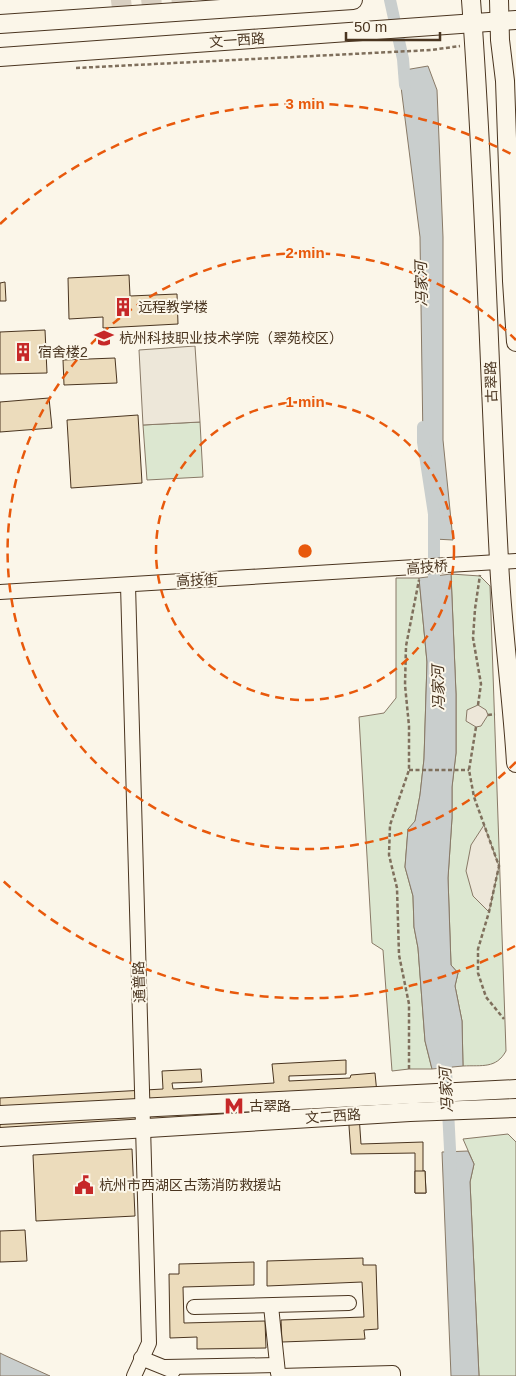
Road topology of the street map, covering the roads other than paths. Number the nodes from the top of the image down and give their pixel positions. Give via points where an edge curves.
1 (352, 0) edge
2 (471, 0) edge
3 (499, 0) edge
4 (508, 20) edge
5 (0, 24) edge
6 (473, 24) junction
7 (0, 57) edge
8 (510, 80) edge
9 (516, 342) edge
10 (507, 561) edge
11 (395, 568) joint
12 (128, 585) junction
13 (0, 592) edge
14 (516, 763) edge
15 (516, 1089) edge
16 (411, 1103) junction
17 (516, 1108) edge
18 (142, 1109) junction
19 (0, 1115) edge
20 (144, 1128) junction
21 (0, 1137) edge
22 (349, 1303) dead end
23 (271, 1306) junction
24 (194, 1307) dead end
25 (141, 1358) junction
26 (165, 1367) junction
27 (278, 1372) edge
28 (134, 1376) edge
29 (184, 1376) edge
30 (393, 1376) edge

1 - 5 main road
2 - 6 main road, 古翠路
3 - 4 main road
4 - 6 main road, 文一西路
4 - 8 main road via 500,40
6 - 7 main road, 文一西路
6 - 10 main road, 古翠路
8 - 9 main road via 512,281
10 - 11 street, 高技桥
10 - 14 main road, 古翠路
11 - 12 street, 高技街
12 - 13 street, 高技街
12 - 18 street, 通普路
15 - 16 main road, 文二西路 via 478,1091
16 - 17 main road, 文二西路 via 478,1110
16 - 18 main road, 文二西路
16 - 20 main road, 文二西路
18 - 19 main road, 文二西路
18 - 20 street, 通普路
20 - 21 main road, 文二西路
20 - 25 street, 通普路 via 149,1343
22 - 23 street
23 - 24 street
23 - 27 street
25 - 26 street
25 - 28 street, 通普路
26 - 27 street
26 - 29 street
27 - 30 street via 393,1373

